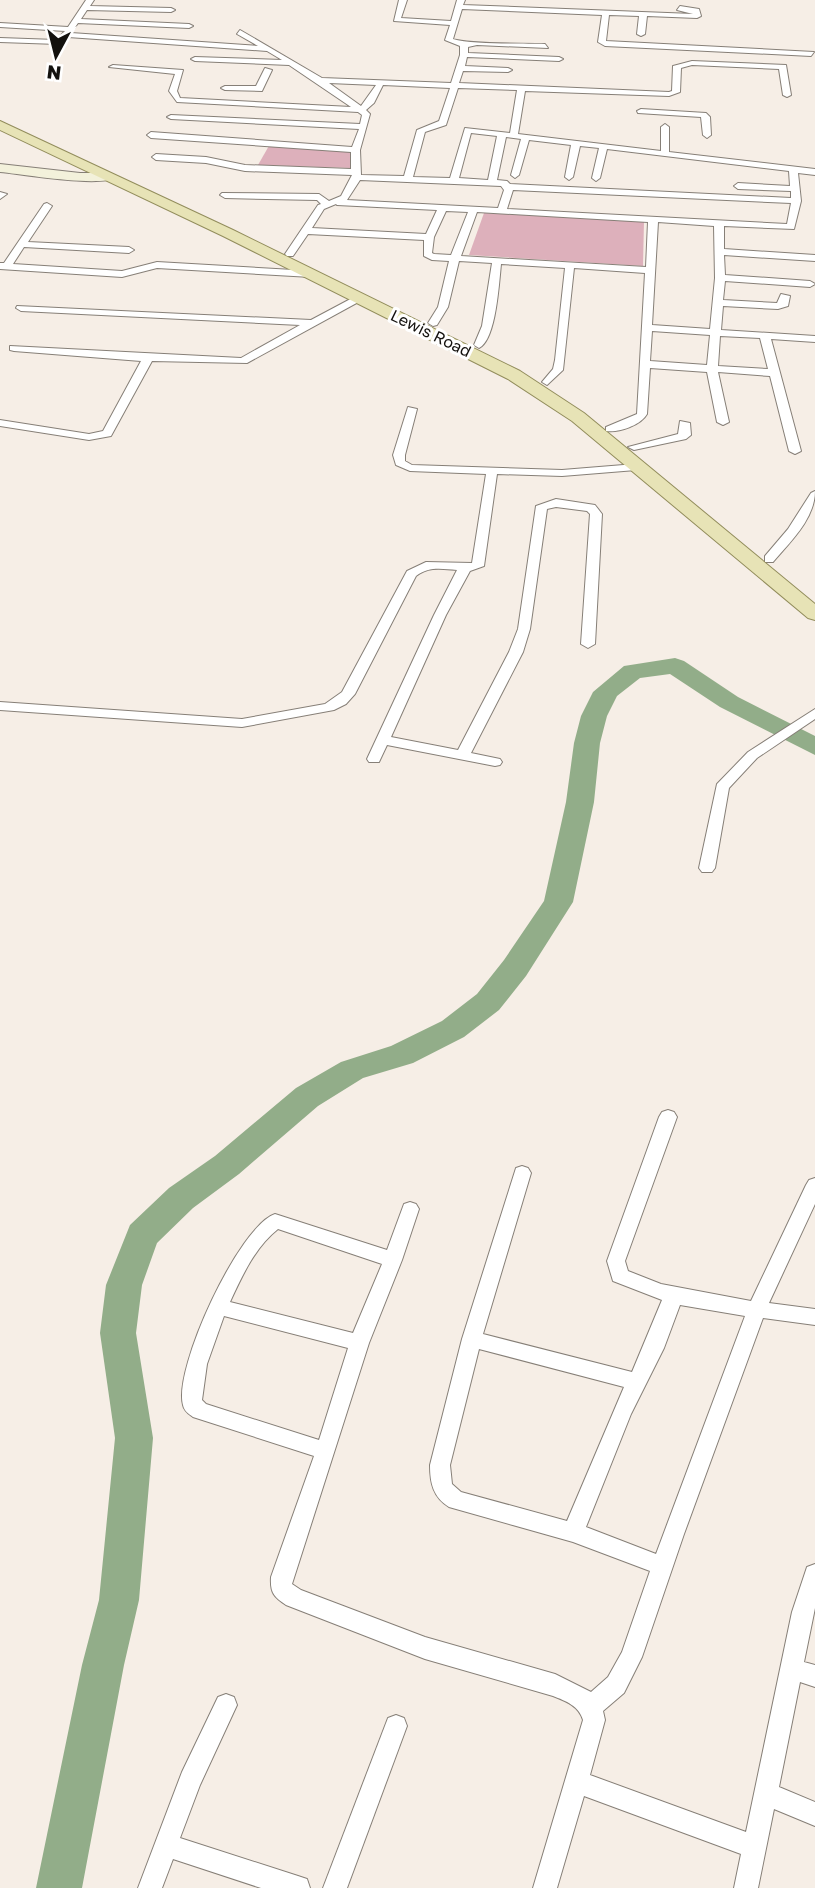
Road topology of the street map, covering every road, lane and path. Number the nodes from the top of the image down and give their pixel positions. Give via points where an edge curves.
1 (90, 0) edge
2 (403, 0) edge
3 (578, 0) edge
4 (460, 4) edge
5 (84, 8) junction
6 (680, 8) dead end
7 (171, 10) dead end
8 (577, 12) junction
9 (606, 13) junction
10 (643, 15) junction
11 (454, 23) junction
12 (0, 25) edge
13 (189, 26) dead end
14 (70, 28) junction
15 (240, 32) dead end
16 (641, 34) dead end
17 (0, 40) edge
18 (545, 46) dead end
19 (268, 50) junction
20 (464, 50) junction
21 (811, 54) dead end
22 (195, 59) dead end
23 (559, 59) dead end
24 (290, 63) junction
25 (113, 67) dead end
26 (460, 68) junction
27 (268, 70) dead end
28 (508, 70) dead end
29 (320, 80) junction
30 (382, 82) junction
31 (455, 85) junction
32 (521, 88) junction
33 (640, 93) junction
34 (787, 95) dead end
35 (220, 102) junction
36 (362, 110) junction
37 (0, 115) edge
38 (171, 117) dead end
39 (0, 125) edge
40 (362, 127) junction
41 (665, 127) dead end
42 (502, 134) junction
43 (151, 135) dead end
44 (514, 135) junction
45 (707, 135) dead end
46 (526, 137) junction
47 (576, 143) junction
48 (604, 146) junction
49 (354, 150) junction
50 (665, 153) junction
51 (79, 157) junction
52 (156, 157) dead end
53 (0, 168) edge
54 (793, 170) junction
55 (815, 172) edge
56 (357, 174) junction
57 (515, 175) dead end
58 (110, 177) junction
59 (569, 177) dead end
60 (408, 178) junction
61 (596, 178) dead end
62 (454, 180) junction
63 (492, 181) junction
64 (725, 186) dead end
65 (508, 187) junction
66 (795, 189) junction
67 (225, 195) dead end
68 (796, 201) junction
69 (332, 203) junction
70 (47, 206) dead end
71 (442, 209) junction
72 (473, 210) junction
73 (502, 211) junction
74 (653, 220) junction
75 (719, 223) junction
76 (234, 230) junction
77 (306, 231) junction
78 (429, 237) junction
79 (21, 244) junction
80 (129, 250) dead end
81 (719, 252) junction
82 (290, 254) junction
83 (455, 258) junction
84 (815, 258) edge
85 (497, 261) junction
86 (569, 265) junction
87 (3, 266) edge
88 (651, 270) junction
89 (311, 274) junction
90 (720, 278) junction
91 (810, 284) dead end
92 (785, 296) dead end
93 (358, 298) junction
94 (718, 303) junction
95 (21, 307) dead end
96 (313, 323) junction
97 (433, 323) junction
98 (649, 328) junction
99 (717, 333) junction
100 (765, 336) junction
101 (815, 339) edge
102 (479, 345) junction
103 (13, 348) dead end
104 (148, 358) junction
105 (644, 365) junction
106 (712, 369) junction
107 (775, 373) junction
108 (547, 382) junction
109 (412, 409) dead end
110 (723, 422) dead end
111 (0, 423) edge
112 (684, 423) dead end
113 (610, 429) junction
114 (634, 447) junction
115 (795, 451) dead end
116 (636, 467) junction
117 (492, 472) junction
118 (559, 488) junction
119 (813, 503) edge
120 (769, 559) junction
121 (465, 568) junction
122 (813, 606) edge
123 (588, 644) dead end
124 (0, 706) edge
125 (811, 716) edge
126 (383, 740) junction
127 (463, 755) junction
128 (374, 759) dead end
129 (495, 762) dead end
130 (707, 869) dead end
131 (668, 1117) dead end
132 (522, 1173) dead end
133 (815, 1185) edge
134 (410, 1209) dead end
135 (393, 1260) junction
136 (674, 1295) junction
137 (217, 1306) junction
138 (757, 1308) junction
139 (815, 1317) edge
140 (472, 1339) junction
141 (359, 1343) junction
142 (637, 1382) junction
143 (326, 1451) junction
144 (573, 1532) junction
145 (662, 1566) junction
146 (815, 1574) edge
147 (791, 1670) junction
148 (815, 1676) edge
149 (226, 1705) dead end
150 (591, 1707) junction
151 (396, 1726) dead end
152 (578, 1782) junction
153 (765, 1793) junction
154 (815, 1814) edge
155 (165, 1844) junction
156 (754, 1847) junction
157 (150, 1888) edge
158 (298, 1888) edge
159 (335, 1888) edge
160 (545, 1888) edge
161 (746, 1888) edge

1 - 5 street
2 - 11 street via 397,19
3 - 8 street
4 - 8 street
4 - 11 street
5 - 7 street
5 - 14 street
6 - 10 street via 696,11 697,16
8 - 9 street
9 - 10 street
9 - 21 street via 605,44
10 - 16 street
11 - 20 street via 449,42
12 - 14 street
13 - 14 street
14 - 17 street via 58,42
14 - 19 street via 170,45
15 - 19 street
18 - 20 street via 477,43
19 - 24 street
20 - 23 street
20 - 26 street
22 - 24 street
24 - 29 street
25 - 35 street via 177,71 181,73 173,89 177,100
26 - 28 street
26 - 31 street
27 - 35 street via 259,89 227,83
29 - 30 street
29 - 36 street
30 - 31 street
30 - 36 street
31 - 32 street
31 - 60 street via 443,123 421,131
32 - 33 street
32 - 44 street
33 - 34 street via 675,93 677,66 692,63 783,67
33 - 45 street via 641,113 703,115
35 - 36 street
36 - 40 street via 366,118
37 - 51 main road, Lewis Road
38 - 40 street
39 - 51 main road, Lewis Road
40 - 49 street
41 - 50 street
42 - 44 street
42 - 62 street via 468,130
42 - 63 street
43 - 49 street
44 - 46 street
46 - 47 street
46 - 57 street
47 - 48 street
47 - 59 street
48 - 50 street
48 - 61 street
49 - 56 street
50 - 54 street
51 - 58 main road, Lewis Road
51 - 76 main road, Lewis Road
52 - 56 street
53 - 58 street
54 - 55 street
54 - 66 street
56 - 60 street
56 - 69 street via 349,193
58 - 76 main road, Lewis Road
60 - 62 street
62 - 63 street
63 - 65 street
64 - 66 street
65 - 68 street
65 - 73 street
66 - 68 street
67 - 69 street via 319,197
68 - 75 street via 791,227
69 - 71 street
69 - 77 street via 316,213
70 - 79 street
71 - 72 street
71 - 78 street
72 - 73 street
72 - 83 street
73 - 74 street
74 - 75 street
74 - 88 street
75 - 81 street
76 - 82 main road, Lewis Road
76 - 89 main road, Lewis Road
77 - 78 street
77 - 82 street
78 - 83 street via 427,254
79 - 80 street
79 - 87 street
81 - 84 street
81 - 90 street
82 - 97 main road, Lewis Road
83 - 85 street
83 - 97 street via 443,307
85 - 86 street
85 - 102 street
86 - 88 street
86 - 108 street via 560,360
87 - 89 street via 122,274 157,265
88 - 98 street
89 - 93 main road, Lewis Road
90 - 91 street
90 - 94 street
92 - 94 street via 785,304 778,306
93 - 96 street
93 - 116 main road, Lewis Road via 514,374 578,417
94 - 99 street
95 - 96 street
96 - 104 street via 243,361
97 - 102 main road, Lewis Road
98 - 99 street
98 - 105 street
99 - 100 street
99 - 106 street
100 - 101 street
100 - 107 street
102 - 108 main road, Lewis Road
103 - 104 street
104 - 111 street via 107,434 89,437
105 - 106 street
105 - 113 street via 642,414
106 - 107 street
106 - 110 street
107 - 115 street
108 - 113 main road, Lewis Road
109 - 117 street via 400,455 404,467
112 - 114 street via 682,437
113 - 114 main road, Lewis Road
114 - 120 main road, Lewis Road
116 - 118 street
116 - 122 main road, Lewis Road
117 - 118 street
117 - 121 street via 479,563
118 - 123 street via 596,514
118 - 127 street via 540,510 524,629 516,652
119 - 120 street
120 - 122 main road, Lewis Road
121 - 124 street via 431,564 411,574 348,694 329,707 242,723
121 - 126 street
125 - 130 street via 728,778 722,787
126 - 127 street
126 - 128 street
127 - 129 street
131 - 136 street via 616,1269 632,1284
132 - 140 street
133 - 138 street
134 - 135 street
135 - 137 street via 275,1221 261,1230
135 - 141 street
136 - 138 street
136 - 142 street
137 - 141 street
137 - 143 street via 191,1387 192,1404 200,1411
138 - 139 street
138 - 145 street
140 - 142 street
140 - 144 street via 440,1465 445,1494
141 - 143 street
142 - 144 street
143 - 150 street via 281,1589 425,1648 555,1685
144 - 145 street
145 - 150 street via 626,1666 616,1685
146 - 147 street
147 - 148 street
147 - 153 street
149 - 155 street
150 - 152 street via 594,1720
151 - 159 street
152 - 156 street
152 - 160 street
153 - 154 street
153 - 156 street
155 - 157 street
155 - 158 street
156 - 161 street

